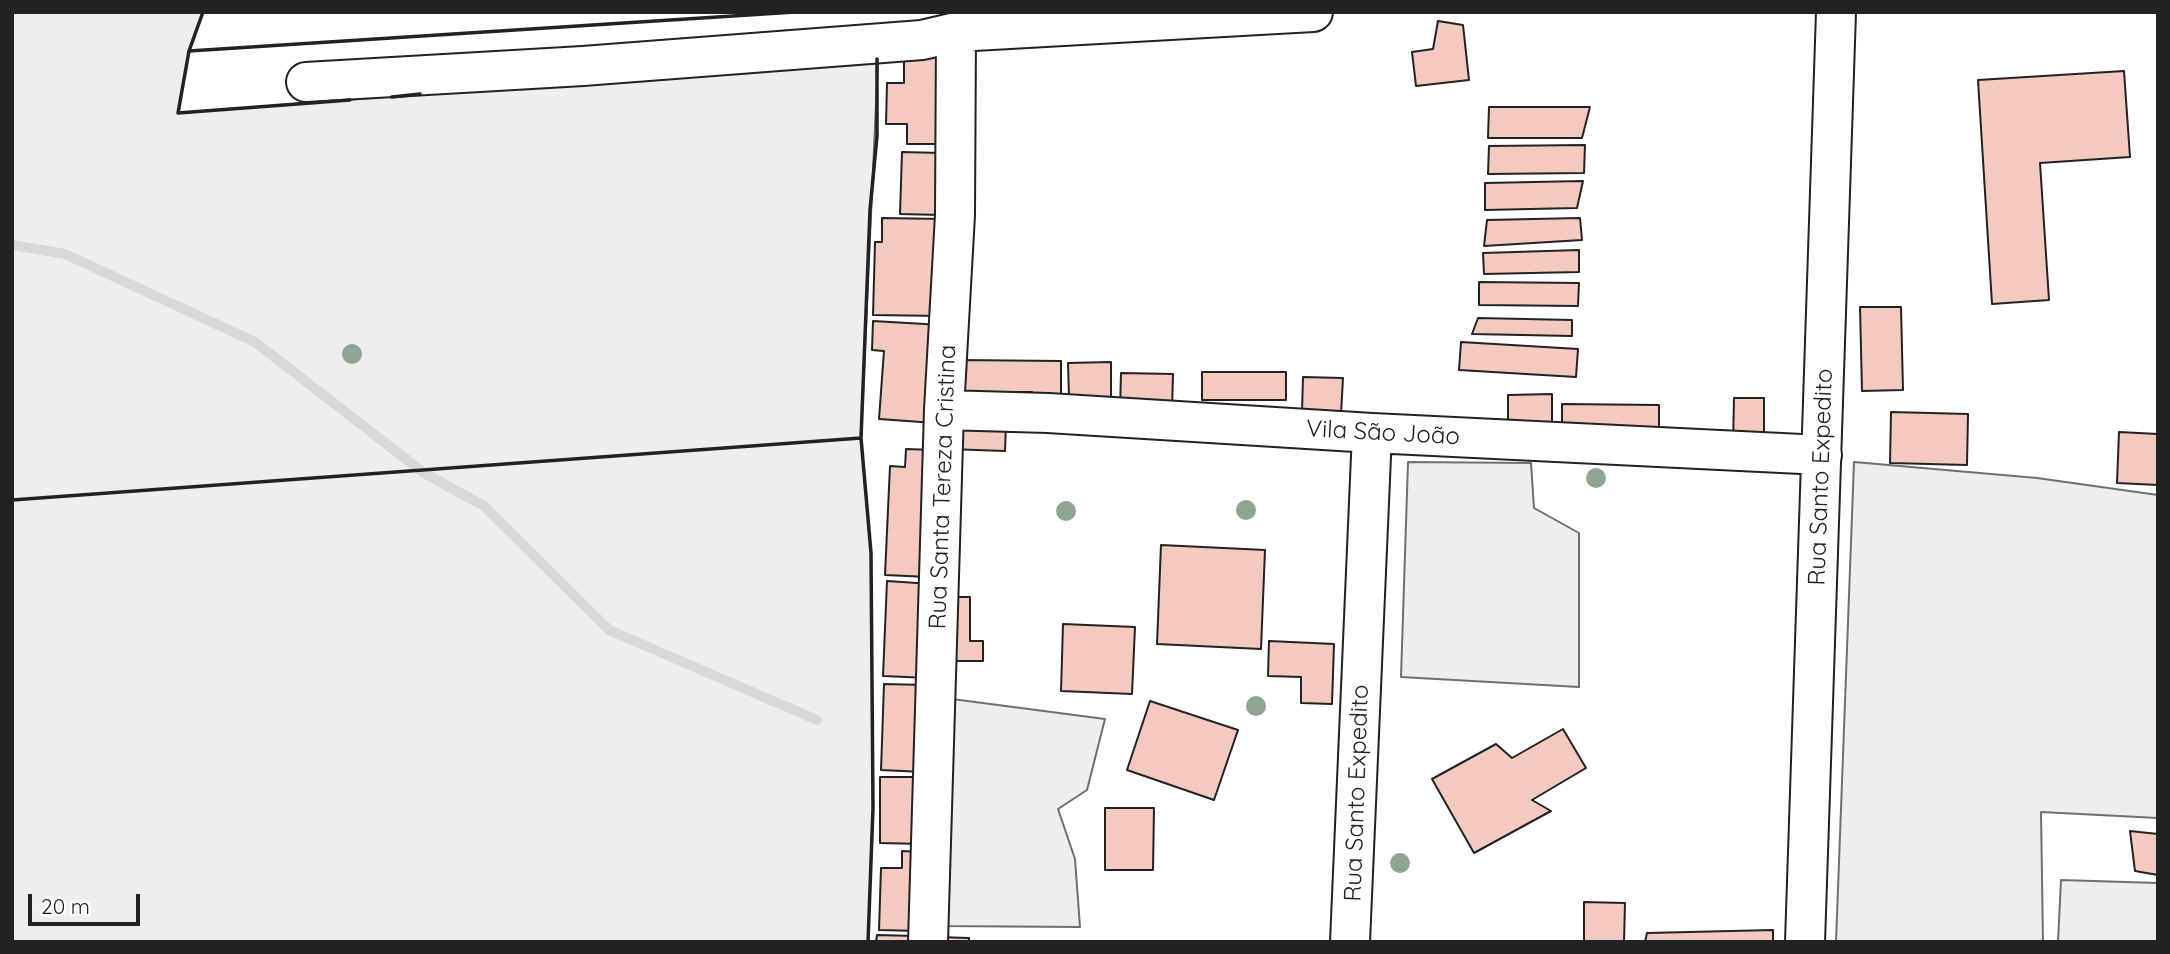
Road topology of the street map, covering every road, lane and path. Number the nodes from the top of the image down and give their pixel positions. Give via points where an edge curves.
1 (1312, 12) edge
2 (1836, 12) edge
3 (956, 32) junction
4 (306, 82) dead end
5 (944, 410) junction
6 (1372, 433) junction
7 (1822, 455) junction
8 (928, 942) edge
9 (1350, 942) edge
10 (1805, 942) edge

1 - 3 street
2 - 7 street, Rua Santo Expedito
3 - 4 street via 922,40
3 - 5 street, Rua Santa Tereza Cristina via 955,215
5 - 6 street, Vila São João
5 - 8 street, Rua Santa Tereza Cristina
6 - 7 street, Vila São João
6 - 9 street, Rua Santo Expedito
7 - 10 street, Rua Santo Expedito

